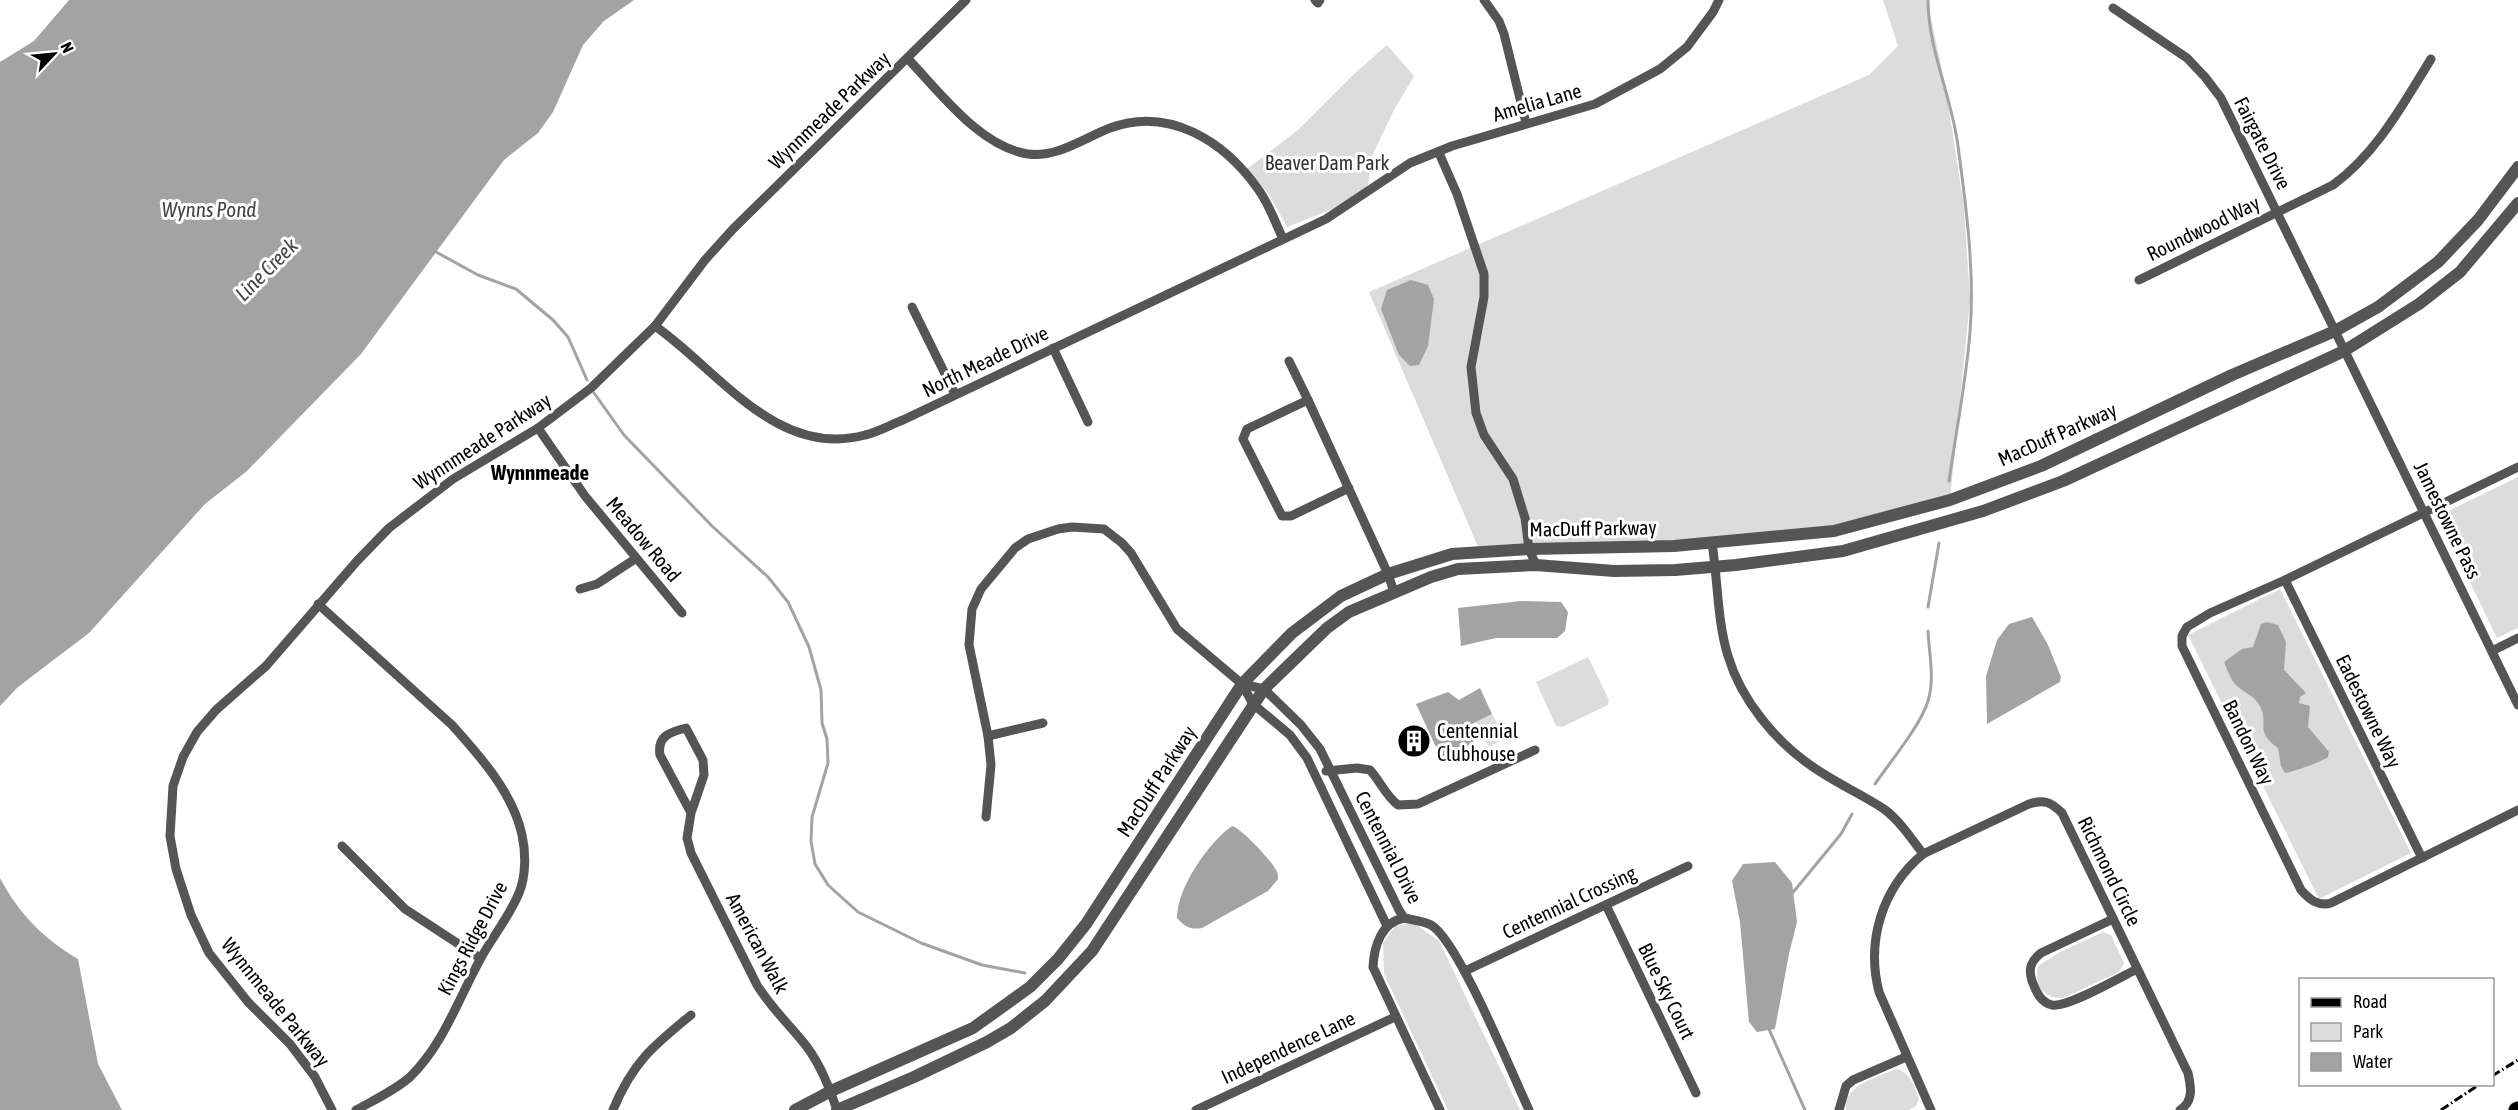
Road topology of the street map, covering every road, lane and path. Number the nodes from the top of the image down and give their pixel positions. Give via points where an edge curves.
1 (966, 0) edge
2 (1484, 0) edge
3 (1719, 0) edge
4 (2113, 8) dead end
5 (908, 59) junction
6 (2431, 59) dead end
7 (1526, 123) junction
8 (1439, 153) junction
9 (2518, 167) edge
10 (2518, 203) edge
11 (1342, 209) joint
12 (2277, 212) junction
13 (1283, 239) junction
14 (2139, 280) dead end
15 (912, 307) dead end
16 (655, 326) junction
17 (2335, 331) junction
18 (1053, 348) junction
19 (2344, 351) junction
20 (1289, 361) dead end
21 (955, 394) junction
22 (1308, 400) junction
23 (1088, 422) dead end
24 (538, 428) junction
25 (2518, 467) edge
26 (1349, 488) junction
27 (2423, 511) junction
28 (1712, 543) junction
29 (1530, 549) junction
30 (635, 559) junction
31 (1536, 565) junction
32 (1716, 566) junction
33 (1388, 574) junction
34 (2285, 580) junction
35 (580, 588) dead end
36 (1394, 592) junction
37 (318, 604) junction
38 (682, 613) dead end
39 (2518, 638) edge
40 (2492, 651) junction
41 (1242, 684) junction
42 (1264, 689) junction
43 (1253, 704) junction
44 (2518, 705) edge
45 (1043, 723) dead end
46 (988, 736) junction
47 (1535, 750) dead end
48 (1329, 770) junction
49 (1316, 775) junction
50 (2518, 810) edge
51 (691, 813) junction
52 (986, 817) dead end
53 (342, 846) dead end
54 (1923, 854) junction
55 (2422, 858) junction
56 (1688, 866) dead end
57 (1606, 905) junction
58 (1404, 918) junction
59 (2113, 919) junction
60 (1387, 926) junction
61 (480, 958) junction
62 (2137, 969) junction
63 (1465, 971) junction
64 (691, 1015) dead end
65 (1395, 1017) junction
66 (1906, 1057) junction
67 (831, 1091) junction
68 (1696, 1093) dead end
69 (1929, 1109) edge
70 (332, 1110) edge
71 (356, 1110) edge
72 (613, 1110) edge
73 (795, 1110) edge
74 (837, 1110) edge
75 (1196, 1110) edge
76 (1440, 1110) edge
77 (1529, 1110) edge
78 (1839, 1110) edge
79 (2180, 1110) edge

1 - 5 street, Wynnmeade Parkway
2 - 7 street via 1504,34
3 - 7 street, Amelia Lane via 1687,47 1660,69 1595,104
4 - 12 street, Fairgate Drive via 2187,58 2205,77 2221,98
5 - 13 street via 970,124 1009,149 1030,154 1064,149 1112,128 1146,121 1177,125 1203,136 1259,190
5 - 16 street, Wynnmeade Parkway via 733,229
6 - 12 street, Roundwood Way via 2391,123 2352,171 2333,185
7 - 8 street, Amelia Lane
8 - 11 street, Amelia Lane via 1389,175
8 - 29 street via 1484,274 1484,297 1470,367 1476,413 1484,435 1513,479 1526,518
9 - 17 street, MacDuff Parkway via 2478,220 2438,262 2378,307
10 - 19 street, MacDuff Parkway via 2460,272 2419,304
11 - 13 street, North Meade Drive
12 - 14 street, Roundwood Way
12 - 17 street, Fairgate Drive
13 - 18 street, North Meade Drive
15 - 21 street
16 - 21 street, North Meade Drive via 778,425 801,435 820,439 865,435
16 - 24 street, Wynnmeade Parkway via 591,388
17 - 19 street, Fairgate Drive
17 - 28 street, MacDuff Parkway via 2041,466 1950,500 1834,531
18 - 21 street, North Meade Drive
18 - 23 street
19 - 27 street, Jamestowne Pass
19 - 32 street, MacDuff Parkway via 2063,481 1983,511 1843,550
20 - 22 street
22 - 26 street
22 - 26 street via 1247,429 1243,439 1248,450 1282,516 1290,516
24 - 30 street, Meadow Road
24 - 37 street, Wynnmeade Parkway via 426,497 365,552
25 - 27 street, Bandon Way
26 - 33 street
27 - 34 street, Bandon Way
27 - 40 street, Jamestowne Pass
28 - 29 street, MacDuff Parkway
28 - 32 street
29 - 31 street
29 - 33 street, MacDuff Parkway via 1452,554
30 - 35 street via 597,584
30 - 38 street, Meadow Road
31 - 32 street, MacDuff Parkway via 1614,571
31 - 36 street, MacDuff Parkway via 1458,569
32 - 54 street via 1728,658 1759,714 1779,740 1811,766 1886,811
33 - 36 street
33 - 41 street, MacDuff Parkway via 1318,612
34 - 55 street, Eadestowne Way
34 - 55 street, Bandon Way via 2187,627 2182,646 2301,890 2308,898 2325,905
36 - 42 street, MacDuff Parkway via 1349,612 1327,628
37 - 61 street, Kings Ridge Drive via 472,746 518,820 524,851 519,894
37 - 70 street, Wynnmeade Parkway via 266,666 216,711 189,745 173,786 170,836 185,900 209,953 248,1002 290,1044 315,1077
39 - 40 street
40 - 44 street, Jamestowne Pass
41 - 42 street
41 - 43 street
41 - 46 street via 1177,629 1122,543 1104,529 1058,529 1015,548 975,600 969,645
41 - 67 street, MacDuff Parkway via 1086,924 1030,987 973,1028
42 - 43 street, MacDuff Parkway
42 - 48 street, Centennial Drive via 1301,725 1320,749
43 - 49 street, Centennial Drive via 1290,735
43 - 74 street, MacDuff Parkway via 1092,951 1045,1001 987,1042
45 - 46 street
46 - 52 street via 991,765
47 - 48 street via 1418,804 1398,805 1370,770
48 - 49 street
48 - 58 street, Centennial Drive
49 - 60 street, Centennial Drive
50 - 55 street, Bandon Way
51 - 51 street, American Walk via 704,775 703,760 686,728 668,732 658,746
51 - 67 street, American Walk via 687,838 691,852 757,984 768,1004 821,1067
53 - 61 street via 405,909
54 - 59 street, Richmond Circle via 2029,804 2040,800 2052,803 2062,813
54 - 66 street, Richmond Circle via 1895,886 1875,941 1879,992
56 - 57 street, Centennial Crossing
57 - 63 street, Centennial Crossing
57 - 68 street, Blue Sky Court
58 - 60 street
58 - 63 street, Centennial Drive via 1431,925 1438,931
59 - 62 street, Richmond Circle
59 - 62 street via 2032,960 2030,972 2035,988 2042,1000 2054,1005 2067,1003
60 - 65 street, Centennial Drive via 1377,942 1373,967
61 - 71 street, Kings Ridge Drive via 434,1048 421,1064 395,1089
62 - 79 street, Richmond Circle via 2188,1073 2190,1098
63 - 77 street, Centennial Drive
64 - 72 street via 649,1049 632,1071
65 - 75 street, Independence Lane
65 - 76 street, Centennial Drive
66 - 69 street, Richmond Circle
66 - 78 street via 1853,1080 1846,1086
67 - 73 street, MacDuff Parkway
67 - 74 street, American Walk

